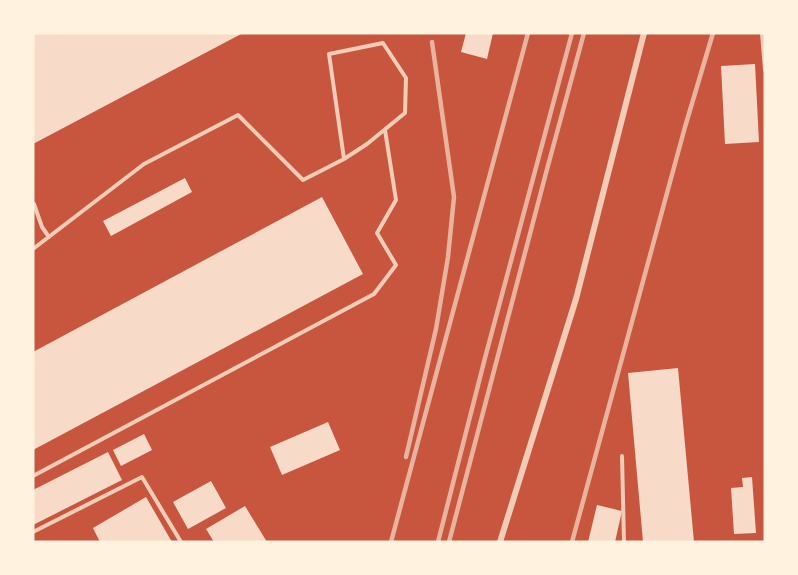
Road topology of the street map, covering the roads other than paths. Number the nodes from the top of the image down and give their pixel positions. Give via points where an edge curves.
1 (644, 33) edge
2 (762, 33) edge
3 (765, 70) edge
4 (385, 129) junction
5 (344, 159) junction
6 (34, 204) edge
7 (49, 237) junction
8 (33, 249) edge
9 (622, 456) dead end
10 (33, 476) edge
11 (33, 532) edge
12 (181, 542) edge
13 (501, 542) edge
14 (624, 542) edge

1 - 13 street via 576,299
2 - 3 lane
4 - 5 lane
4 - 5 lane via 405,113 406,78 383,43 329,54
4 - 10 lane via 396,200 377,233 396,265 374,294
5 - 7 lane via 303,180 238,115 144,164
6 - 7 lane
7 - 8 lane
9 - 14 lane
11 - 12 lane via 142,477

